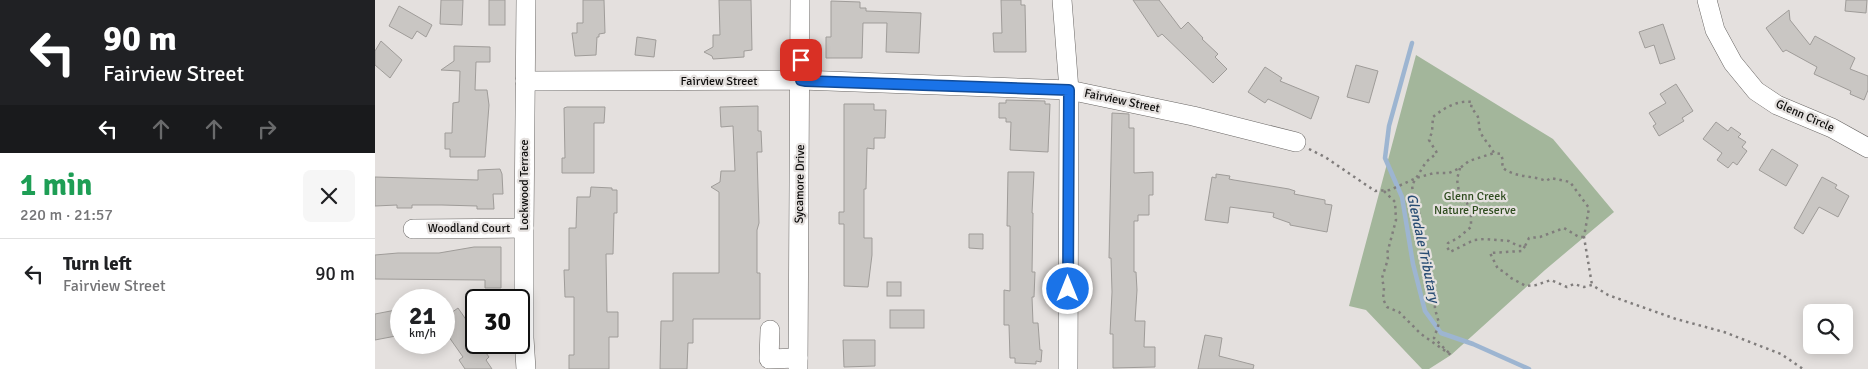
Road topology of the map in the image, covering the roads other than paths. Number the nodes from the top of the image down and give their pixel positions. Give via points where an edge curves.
1 (526, 0) edge
2 (800, 0) edge
3 (1062, 0) edge
4 (1707, 0) edge
5 (801, 80) junction
6 (525, 81) junction
7 (1069, 90) junction
8 (1296, 142) road end
9 (1868, 148) edge
10 (524, 228) junction
11 (413, 229) dead end
12 (770, 330) dead end
13 (798, 363) edge
14 (526, 369) edge
15 (1068, 369) edge

1 - 6 street, Lockwood Terrace
2 - 5 street, Sycamore Drive
3 - 7 street
4 - 9 street, Glenn Circle via 1715,30 1733,63 1756,91 1777,105 1832,128
5 - 6 street, Fairview Street
5 - 7 street, Fairview Street
5 - 13 street, Sycamore Drive
6 - 10 street, Lockwood Terrace
7 - 8 street, Fairview Street
7 - 15 street
10 - 11 street, Woodland Court
10 - 14 street, Lockwood Terrace
12 - 13 street via 769,359

